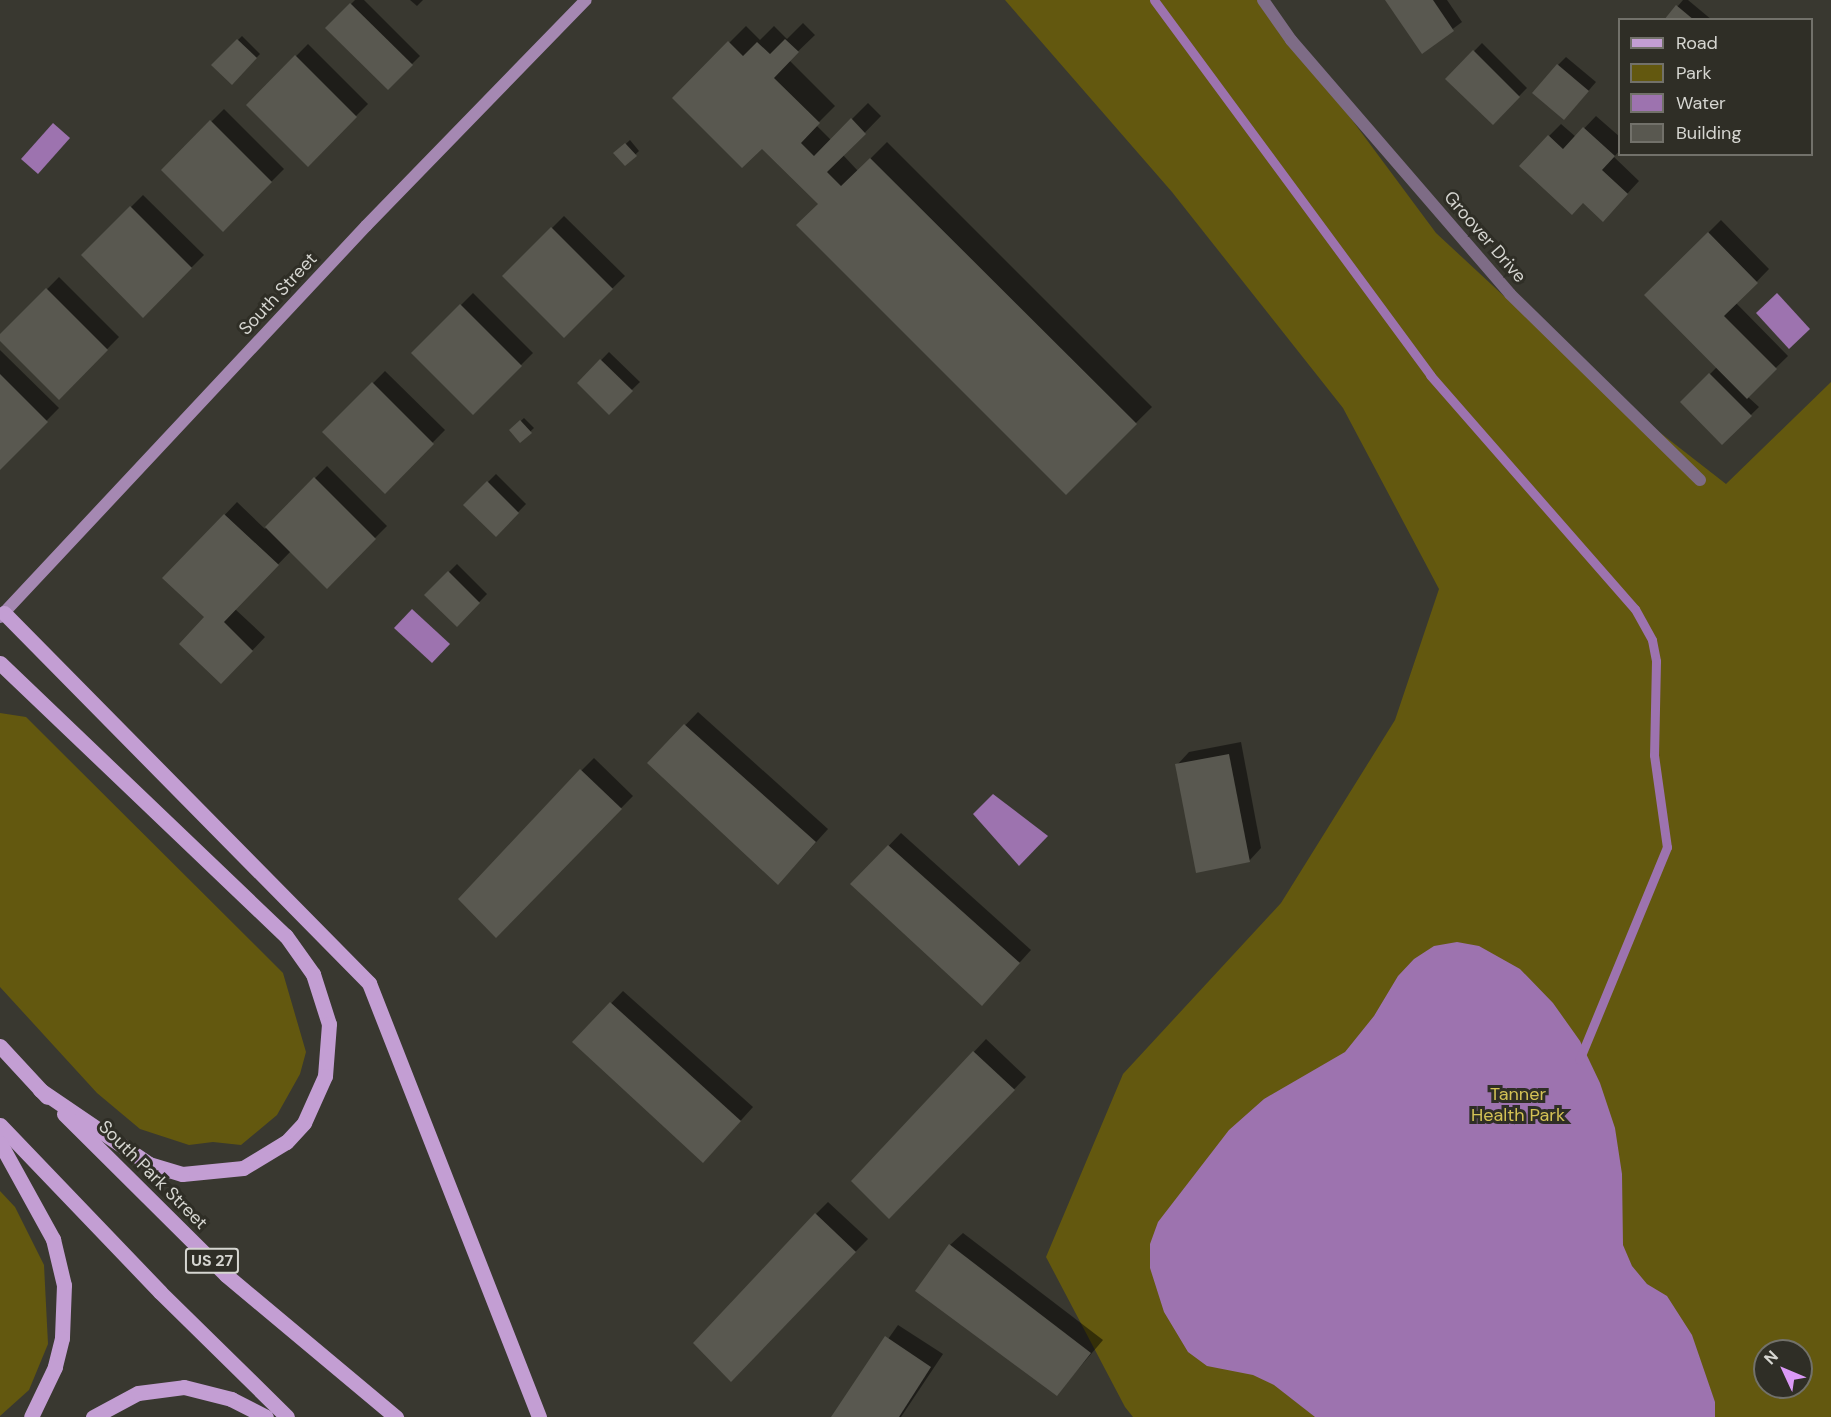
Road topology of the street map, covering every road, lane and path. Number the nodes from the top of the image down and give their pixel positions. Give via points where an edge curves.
1 (586, 0) edge
2 (1263, 0) edge
3 (1700, 480) dead end
4 (2, 615) edge
5 (0, 663) edge
6 (0, 1046) edge
7 (40, 1090) junction
8 (0, 1125) edge
9 (0, 1143) edge
10 (31, 1417) edge
11 (93, 1417) edge
12 (266, 1417) edge
13 (287, 1417) edge
14 (396, 1417) edge
15 (539, 1417) edge

1 - 4 street, South Street via 366,226
2 - 3 street, Groover Drive via 1291,40 1510,294
4 - 15 main road via 369,983
5 - 7 main road via 286,936 313,974 329,1024 325,1076 304,1123 286,1142 243,1168 182,1174 149,1164
6 - 7 main road, South Park Street / US 27
7 - 14 main road, South Park Street / US 27 via 226,1275
8 - 13 main road
9 - 10 main road via 53,1239 64,1285 58,1357 45,1395
11 - 12 main road via 138,1393 184,1388 231,1400

